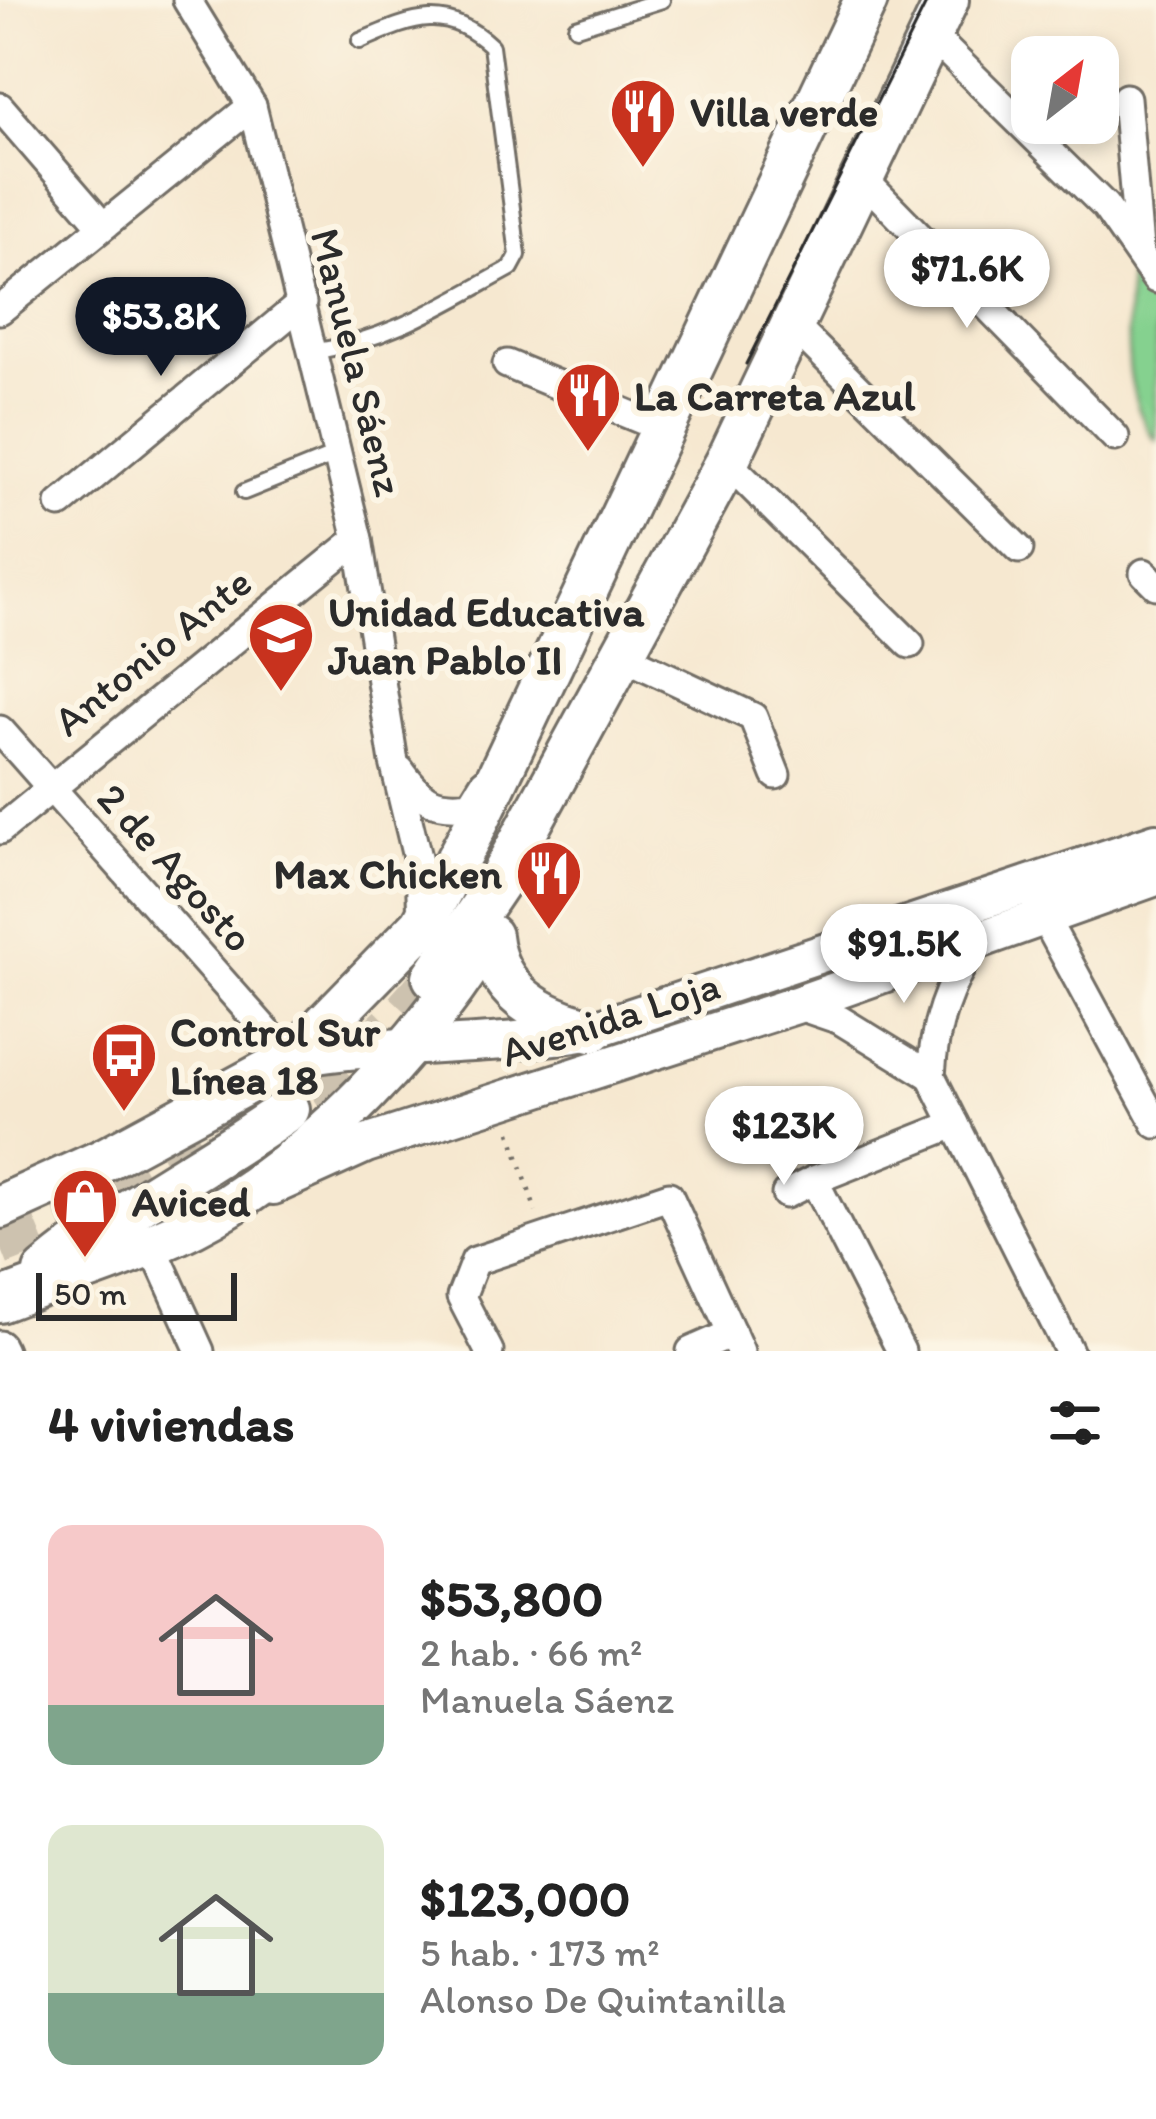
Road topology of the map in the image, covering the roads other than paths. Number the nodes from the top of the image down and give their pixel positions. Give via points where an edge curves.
1 (662, 0) edge
2 (863, 1) edge
3 (193, 2) edge
4 (940, 18) edge
5 (576, 27) dead end
6 (360, 41) dead end
7 (1126, 98) dead end
8 (252, 106) junction
9 (0, 107) edge
10 (865, 182) junction
11 (101, 224) junction
12 (1139, 248) junction
13 (1156, 279) edge
14 (302, 303) junction
15 (0, 310) edge
16 (794, 327) junction
17 (705, 344) junction
18 (313, 352) junction
19 (507, 364) dead end
20 (664, 429) junction
21 (1115, 436) dead end
22 (338, 454) junction
23 (727, 462) junction
24 (244, 492) dead end
25 (61, 504) dead end
26 (687, 532) junction
27 (358, 539) junction
28 (1019, 549) dead end
29 (910, 644) dead end
30 (636, 662) junction
31 (0, 730) edge
32 (516, 735) junction
33 (394, 762) junction
34 (776, 775) dead end
35 (49, 788) junction
36 (0, 830) edge
37 (1156, 842) edge
38 (1156, 877) edge
39 (1030, 887) junction
40 (1045, 921) junction
41 (490, 936) junction
42 (975, 944) junction
43 (425, 956) junction
44 (796, 1005) junction
45 (592, 1030) junction
46 (411, 1042) junction
47 (291, 1059) junction
48 (931, 1076) junction
49 (288, 1109) tunnel mouth
50 (1154, 1118) edge
51 (955, 1124) junction
52 (814, 1180) junction
53 (785, 1194) dead end
54 (231, 1204) junction
55 (0, 1207) edge
56 (151, 1243) junction
57 (10, 1297) edge
58 (736, 1342) edge
59 (200, 1351) edge
60 (489, 1351) edge
61 (691, 1351) edge
62 (901, 1351) edge
63 (1069, 1351) edge

1 - 5 lane
2 - 17 main road
3 - 8 street, Manuela Sáenz
4 - 10 main road
4 - 12 street
6 - 18 lane via 410,20 449,19 491,46 518,255 511,268 413,325
7 - 12 street
8 - 11 street
8 - 14 street, Manuela Sáenz
9 - 11 street
10 - 16 main road
10 - 21 street
11 - 15 street
12 - 13 street
14 - 18 street, Manuela Sáenz
14 - 25 street
16 - 23 main road
16 - 28 street
17 - 20 main road
17 - 43 main road via 598,626 484,866
18 - 22 street, Manuela Sáenz
19 - 20 street
20 - 32 main road
22 - 24 lane
22 - 27 street, Manuela Sáenz
23 - 26 main road
23 - 29 street
26 - 30 main road
26 - 43 main road via 499,881
27 - 33 street, Manuela Sáenz
27 - 35 street, Antonio Ante
30 - 34 street via 753,717
30 - 41 main road
31 - 35 street, 2 de Agosto
32 - 33 street via 471,804 442,808 419,797
32 - 43 main road
33 - 43 street, Manuela Sáenz via 420,870
35 - 36 street, Antonio Ante
35 - 47 street, 2 de Agosto
37 - 39 main road, Avenida Loja
38 - 40 main road, Avenida Loja
39 - 40 street
39 - 45 main road, Avenida Loja
40 - 42 main road, Avenida Loja
40 - 50 street
41 - 45 main road via 492,961 532,1009
41 - 46 main road
42 - 44 main road, Avenida Loja
42 - 48 street via 934,1027
43 - 47 main road
44 - 48 street via 840,1020
44 - 54 main road, Avenida Loja via 366,1144
45 - 46 main road, Avenida Loja via 515,1044
46 - 47 main road, Avenida Loja
46 - 54 main road via 369,1093
47 - 55 main road
48 - 51 street
49 - 57 main road via 94,1230
51 - 52 street
51 - 63 street
52 - 53 street
52 - 62 street
54 - 56 main road
56 - 57 main road
56 - 59 street
58 - 60 street via 669,1196 475,1261 461,1297
58 - 61 street

